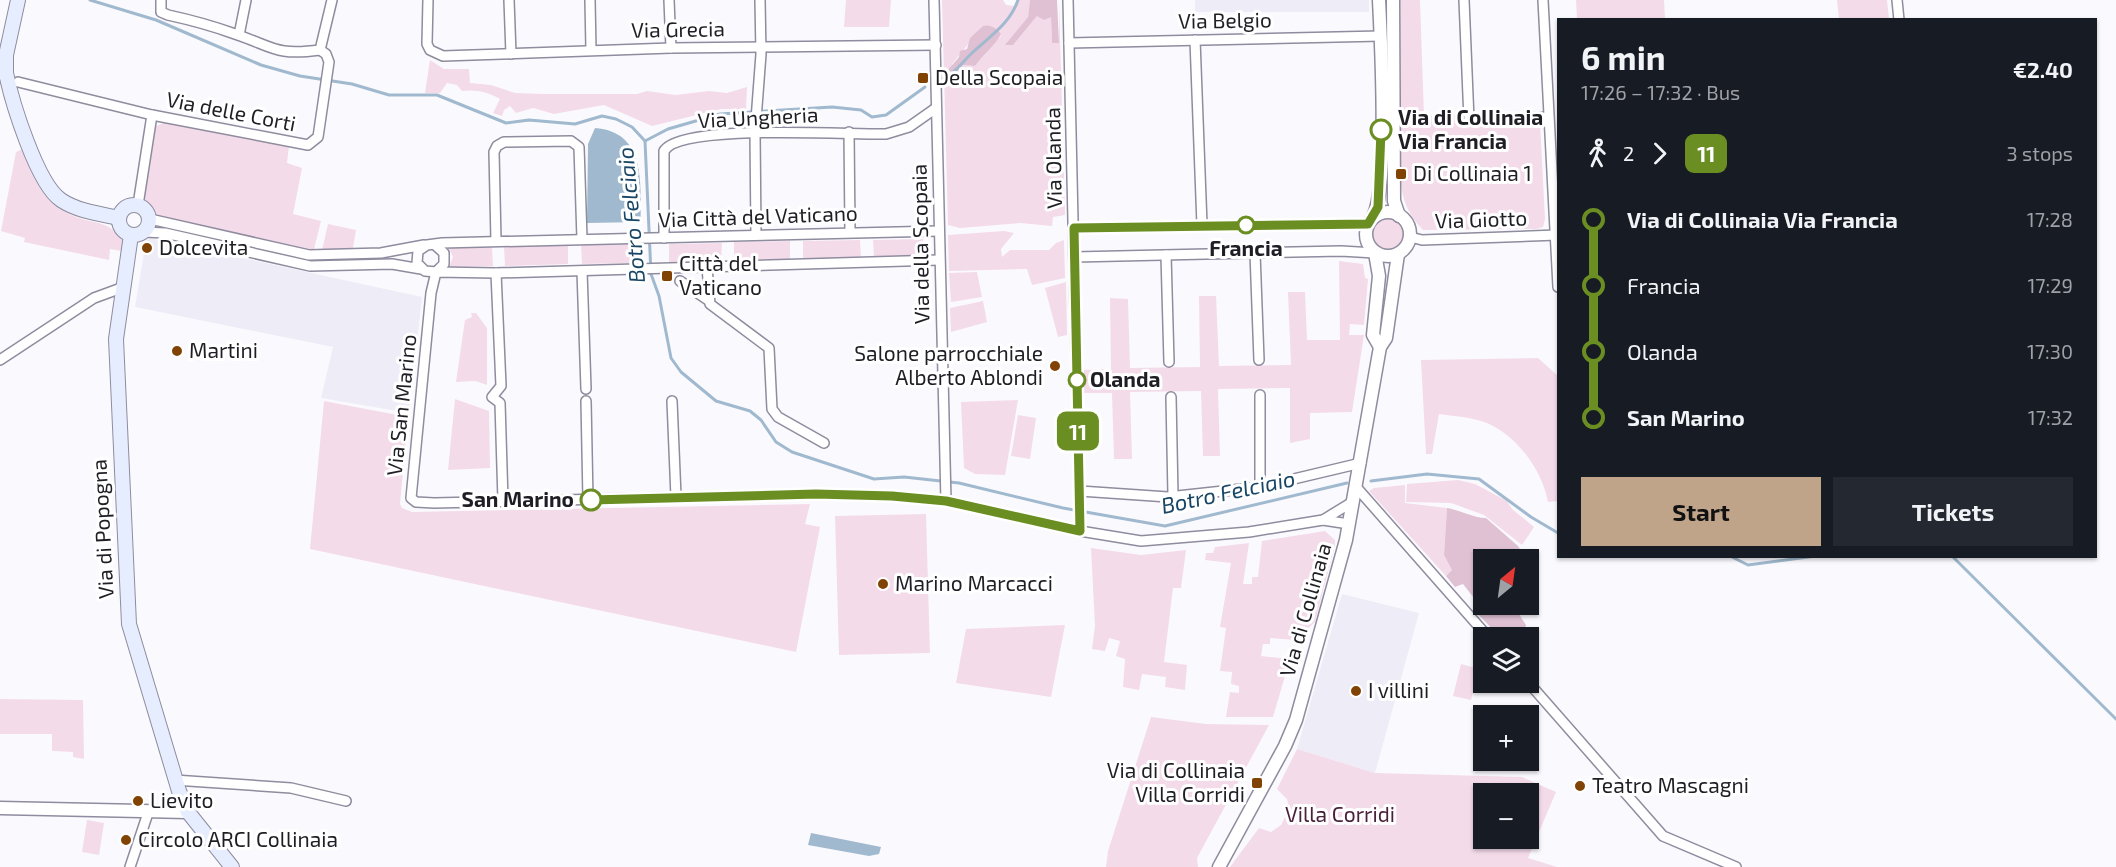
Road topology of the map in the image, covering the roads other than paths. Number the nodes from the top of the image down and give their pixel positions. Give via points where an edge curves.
1 (18, 0) edge
2 (161, 0) edge
3 (246, 0) edge
4 (332, 0) edge
5 (428, 0) edge
6 (509, 0) edge
7 (590, 0) edge
8 (669, 0) edge
9 (760, 0) edge
10 (934, 0) edge
11 (1068, 0) edge
12 (1379, 0) edge
13 (1393, 0) edge
14 (1464, 0) edge
15 (1543, 0) edge
16 (1897, 0) edge
17 (1899, 18) edge
18 (239, 35) junction
19 (1381, 36) junction
20 (1195, 40) junction
21 (1069, 43) junction
22 (936, 45) junction
23 (761, 46) junction
24 (670, 48) junction
25 (320, 50) junction
26 (591, 50) junction
27 (511, 54) junction
28 (18, 82) dead end
29 (936, 108) junction
30 (152, 115) junction
31 (1548, 117) junction
32 (755, 130) junction
33 (849, 132) junction
34 (138, 205) junction
35 (1399, 216) junction
36 (119, 218) junction
37 (1370, 220) junction
38 (1202, 225) junction
39 (142, 228) junction
40 (1074, 228) junction
41 (939, 231) junction
42 (850, 232) junction
43 (756, 235) junction
44 (1556, 235) edge
45 (1410, 237) junction
46 (654, 238) junction
47 (582, 239) junction
48 (496, 241) junction
49 (431, 245) junction
50 (1255, 253) junction
51 (1375, 253) junction
52 (1398, 254) junction
53 (1166, 255) junction
54 (1075, 257) junction
55 (939, 260) junction
56 (1557, 261) edge
57 (707, 267) junction
58 (428, 271) junction
59 (582, 271) junction
60 (496, 273) junction
61 (680, 281) dead end
62 (123, 286) junction
63 (94, 298) junction
64 (708, 300) junction
65 (120, 305) junction
66 (1380, 347) junction
67 (0, 360) edge
68 (1259, 360) dead end
69 (1169, 362) dead end
70 (586, 389) dead end
71 (1260, 395) dead end
72 (1171, 397) dead end
73 (586, 400) dead end
74 (672, 401) dead end
75 (824, 443) dead end
76 (1361, 463) junction
77 (1260, 487) junction
78 (1357, 488) junction
79 (1080, 493) junction
80 (1173, 496) junction
81 (676, 497) junction
82 (588, 500) junction
83 (503, 501) junction
84 (946, 501) junction
85 (1354, 501) junction
86 (1323, 520) junction
87 (1349, 524) junction
88 (1080, 531) junction
89 (1479, 627) edge
90 (1538, 693) edge
91 (174, 780) junction
92 (346, 801) dead end
93 (0, 808) edge
94 (150, 810) junction
95 (188, 812) junction
96 (130, 867) edge
97 (232, 867) edge
98 (1219, 867) edge
99 (1737, 867) edge

1 - 36 main road via 6,68 40,173 53,193 75,208
2 - 18 street via 161,12
3 - 18 street
4 - 25 street
5 - 27 street, Via Grecia via 430,50 443,56
6 - 27 street
7 - 26 street
8 - 24 street
9 - 23 street
10 - 22 street, Via della Scopaia
11 - 21 street, Via Olanda
12 - 19 street
13 - 35 street via 1394,201
14 - 31 street via 1469,120
15 - 31 street
16 - 17 street
18 - 25 street via 281,52
19 - 20 street, Via Belgio
19 - 37 street via 1381,167 1378,207
20 - 21 street, Via Belgio
20 - 38 street
21 - 40 street, Via Olanda
22 - 23 street, Via Grecia
22 - 29 street, Via della Scopaia
23 - 24 street, Via Grecia
23 - 32 street
24 - 26 street, Via Grecia
25 - 30 street, Via delle Corti via 329,62 326,87 318,137 308,144
26 - 27 street, Via Grecia
28 - 30 street
29 - 33 street, Via Ungheria via 898,132
29 - 41 street, Via della Scopaia
30 - 34 street
31 - 44 street
32 - 33 street, Via Ungheria
32 - 43 street
32 - 46 street, Via Ungheria via 705,136 666,147
33 - 42 street
34 - 36 main road via 126,208
34 - 39 main road via 146,210
35 - 37 street via 1385,212
35 - 45 street via 1408,225
36 - 39 main road via 122,229
37 - 38 street
37 - 51 street via 1366,237
38 - 40 street
39 - 49 street, Via Città del Vaticano via 309,255 381,253
39 - 58 street via 310,266 399,265
39 - 62 main road, Via di Popogna
40 - 54 street, Via Olanda
41 - 42 street, Via Città del Vaticano
41 - 55 street, Via della Scopaia
42 - 43 street, Via Città del Vaticano
43 - 46 street, Via Città del Vaticano
44 - 45 street, Via Giotto via 1422,240
44 - 56 street, Via Giotto
45 - 52 street
46 - 47 street, Via Città del Vaticano
47 - 48 street, Via Città del Vaticano
47 - 48 street via 580,153 576,143 504,142 494,152
48 - 49 street, Via Città del Vaticano
49 - 58 street via 417,255
49 - 58 street via 442,249 445,257 443,266
50 - 51 street
50 - 53 street
50 - 68 street
51 - 52 street via 1387,257
51 - 66 street, Via di Collinaia via 1379,276 1373,335
52 - 66 street, Via di Collinaia via 1386,338
53 - 54 street
53 - 69 street
54 - 79 street, Via Olanda
55 - 57 street
55 - 84 street, Via della Scopaia
57 - 59 street
57 - 64 street
58 - 60 street
58 - 83 street, Via San Marino via 431,293 411,498 416,502
59 - 60 street
59 - 70 street
60 - 83 street via 501,386 492,396 500,403
61 - 64 street
62 - 63 street
62 - 65 main road, Via di Popogna
63 - 65 street
63 - 67 street
64 - 75 street via 769,348 771,402 778,417
65 - 91 main road, Via di Popogna via 116,356 129,624
66 - 76 street, Via di Collinaia
71 - 77 street
72 - 80 street
73 - 82 street
74 - 81 street
76 - 77 street
76 - 78 street, Via di Collinaia
77 - 80 street
78 - 85 street, Via di Collinaia
78 - 89 street
79 - 80 street
79 - 88 street, Via Olanda
81 - 82 street, Via San Marino
81 - 84 street, Via San Marino via 828,494
82 - 83 street, Via San Marino
84 - 88 street, Via San Marino
85 - 86 street
85 - 87 street, Via di Collinaia
86 - 87 street
86 - 88 street, Via San Marino via 1249,532 1141,541
87 - 98 street, Via di Collinaia via 1293,729
90 - 99 street via 1663,836
91 - 92 street via 243,782
91 - 95 main road, Via di Popogna
93 - 94 street
94 - 95 street
94 - 96 street
95 - 97 main road, Via di Popogna

